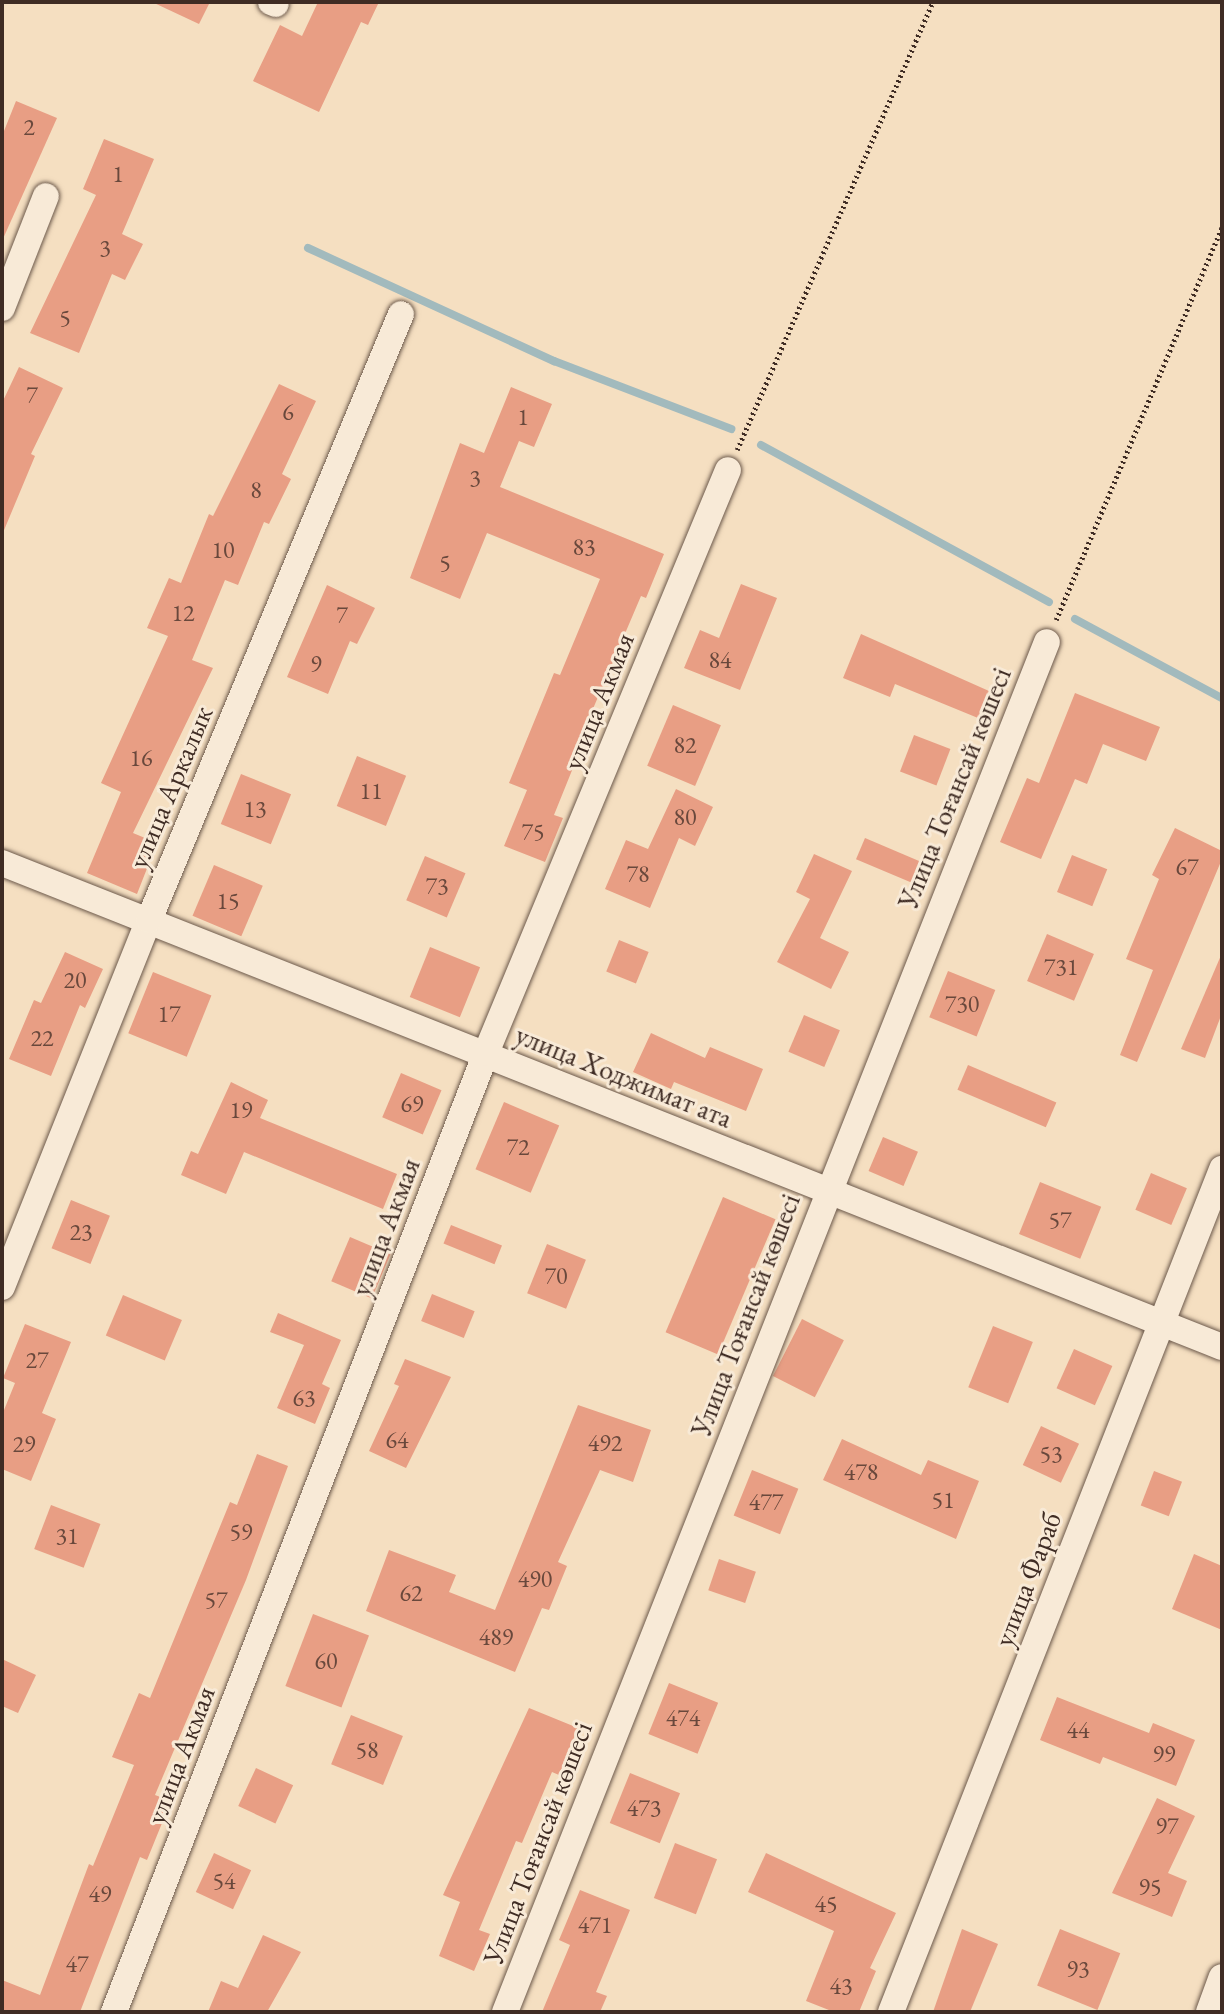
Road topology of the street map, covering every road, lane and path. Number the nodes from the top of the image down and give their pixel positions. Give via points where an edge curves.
1 (933, 2) edge
2 (46, 196) dead end
3 (1222, 227) edge
4 (2, 308) edge
5 (401, 314) dead end
6 (728, 470) joint
7 (1047, 642) joint
8 (2, 863) edge
9 (149, 920) junction
10 (486, 1053) junction
11 (1222, 1169) edge
12 (826, 1193) junction
13 (2, 1287) edge
14 (1161, 1323) junction
15 (1222, 1347) edge
16 (1222, 1978) edge
17 (114, 2012) edge
18 (505, 2012) edge
19 (891, 2012) edge
20 (1209, 2012) edge

1 - 6 path
2 - 4 street
3 - 7 path
5 - 9 street, улица Аркалык
6 - 10 street, улица Акмая
7 - 12 street, Улица Тоғансай көшесі
8 - 9 street, улица Ходжимат ата
9 - 10 street, улица Ходжимат ата
9 - 13 street, улица Аркалык
10 - 12 street, улица Ходжимат ата
10 - 17 street, улица Акмая
11 - 14 street, улица Фараб
12 - 14 street, улица Ходжимат ата
12 - 18 street, Улица Тоғансай көшесі
14 - 15 street, улица Ходжимат ата
14 - 19 street, улица Фараб
16 - 20 street

